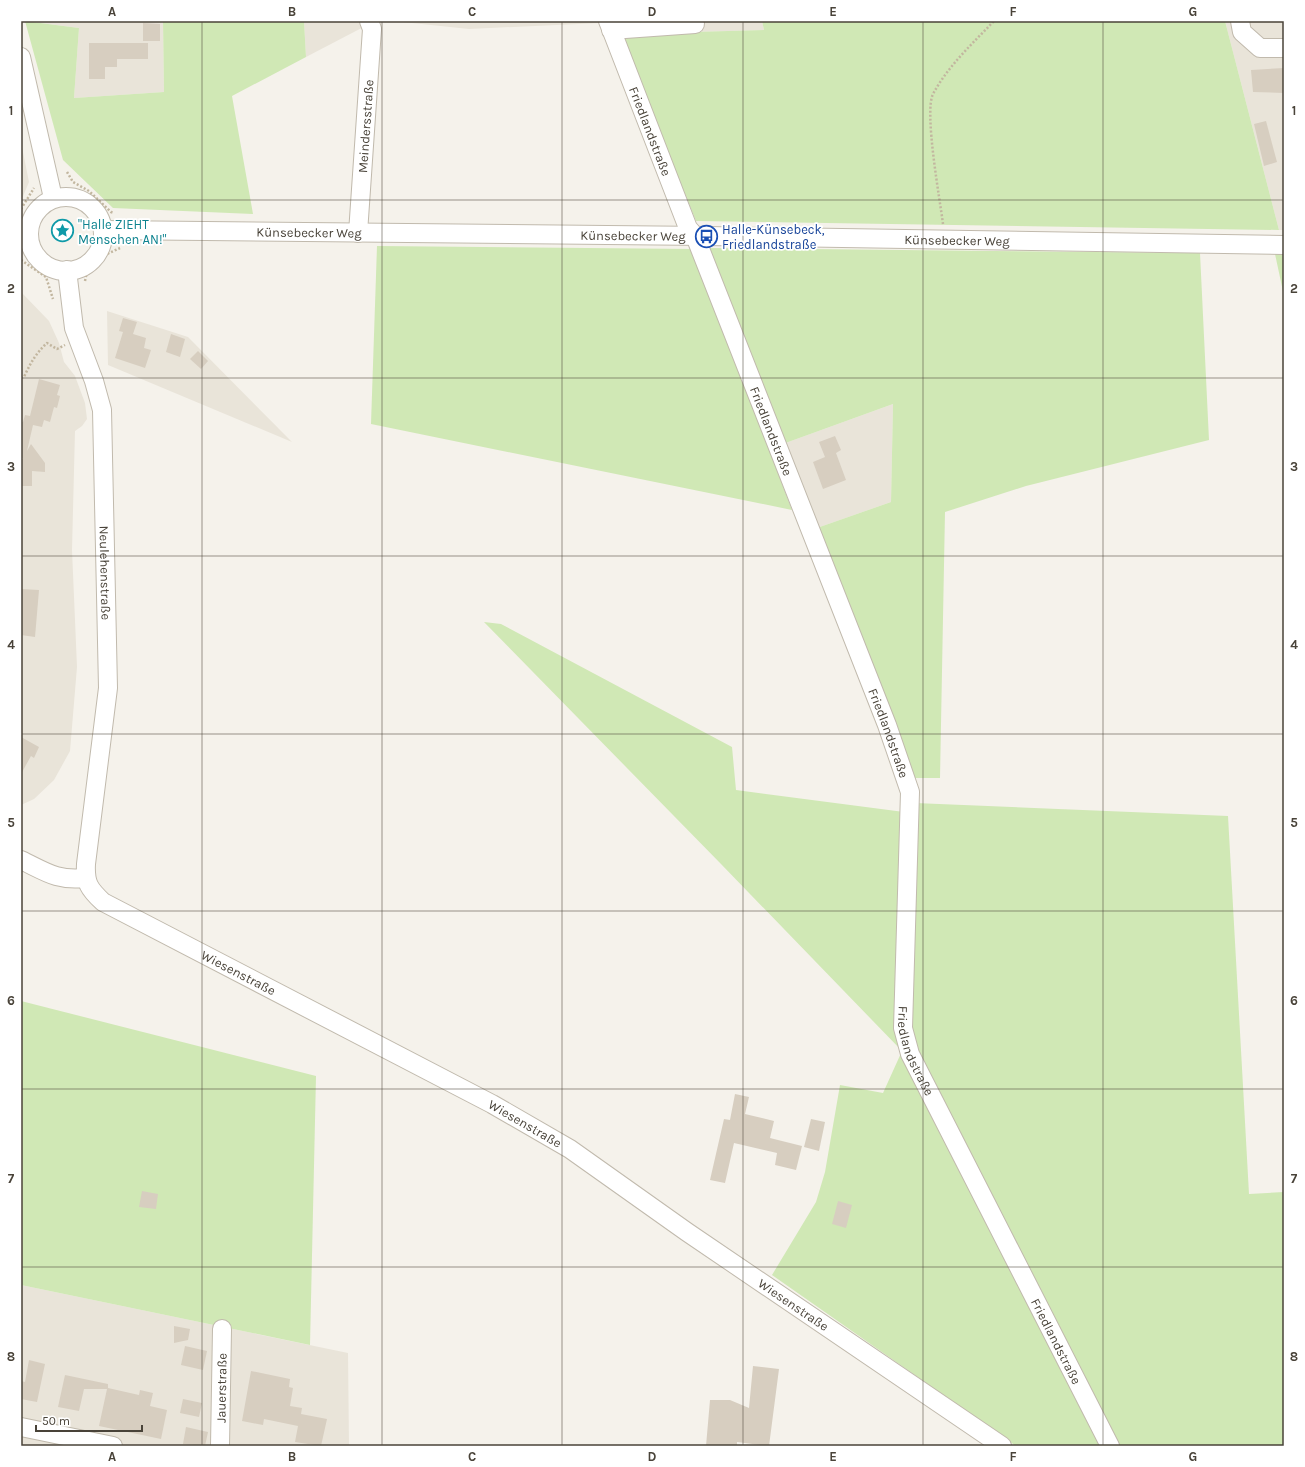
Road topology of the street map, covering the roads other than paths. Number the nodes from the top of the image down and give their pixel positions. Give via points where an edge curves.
1 (368, 21) edge
2 (1240, 21) edge
3 (695, 24) dead end
4 (609, 25) edge
5 (1284, 48) edge
6 (21, 57) edge
7 (53, 198) junction
8 (103, 230) junction
9 (358, 233) junction
10 (695, 236) junction
11 (25, 237) edge
12 (1284, 244) edge
13 (67, 270) junction
14 (21, 860) edge
15 (85, 878) junction
16 (222, 1329) dead end
17 (21, 1427) edge
18 (113, 1446) edge
19 (220, 1446) edge
20 (1002, 1446) edge
21 (1110, 1446) edge

1 - 9 street, Meindersstraße via 372,29
2 - 5 street via 1242,32 1260,48
3 - 4 street
4 - 10 street, Friedlandstraße via 688,228
6 - 7 street
7 - 8 street via 70,196 86,202 97,214
7 - 11 street via 40,207
8 - 9 street, Künsebecker Weg
8 - 13 street via 101,245 94,258 82,267
9 - 10 street, Künsebecker Weg
10 - 12 street, Künsebecker Weg
10 - 21 street, Friedlandstraße via 887,725 910,792 903,1028 910,1054
11 - 13 street via 41,262 54,269
13 - 15 street, Neulehenstraße via 74,328 102,410 108,688
14 - 15 street via 55,878
15 - 20 street, Wiesenstraße via 92,892 103,902 492,1104 570,1149 693,1236
16 - 19 street, Jauerstraße
17 - 18 street

